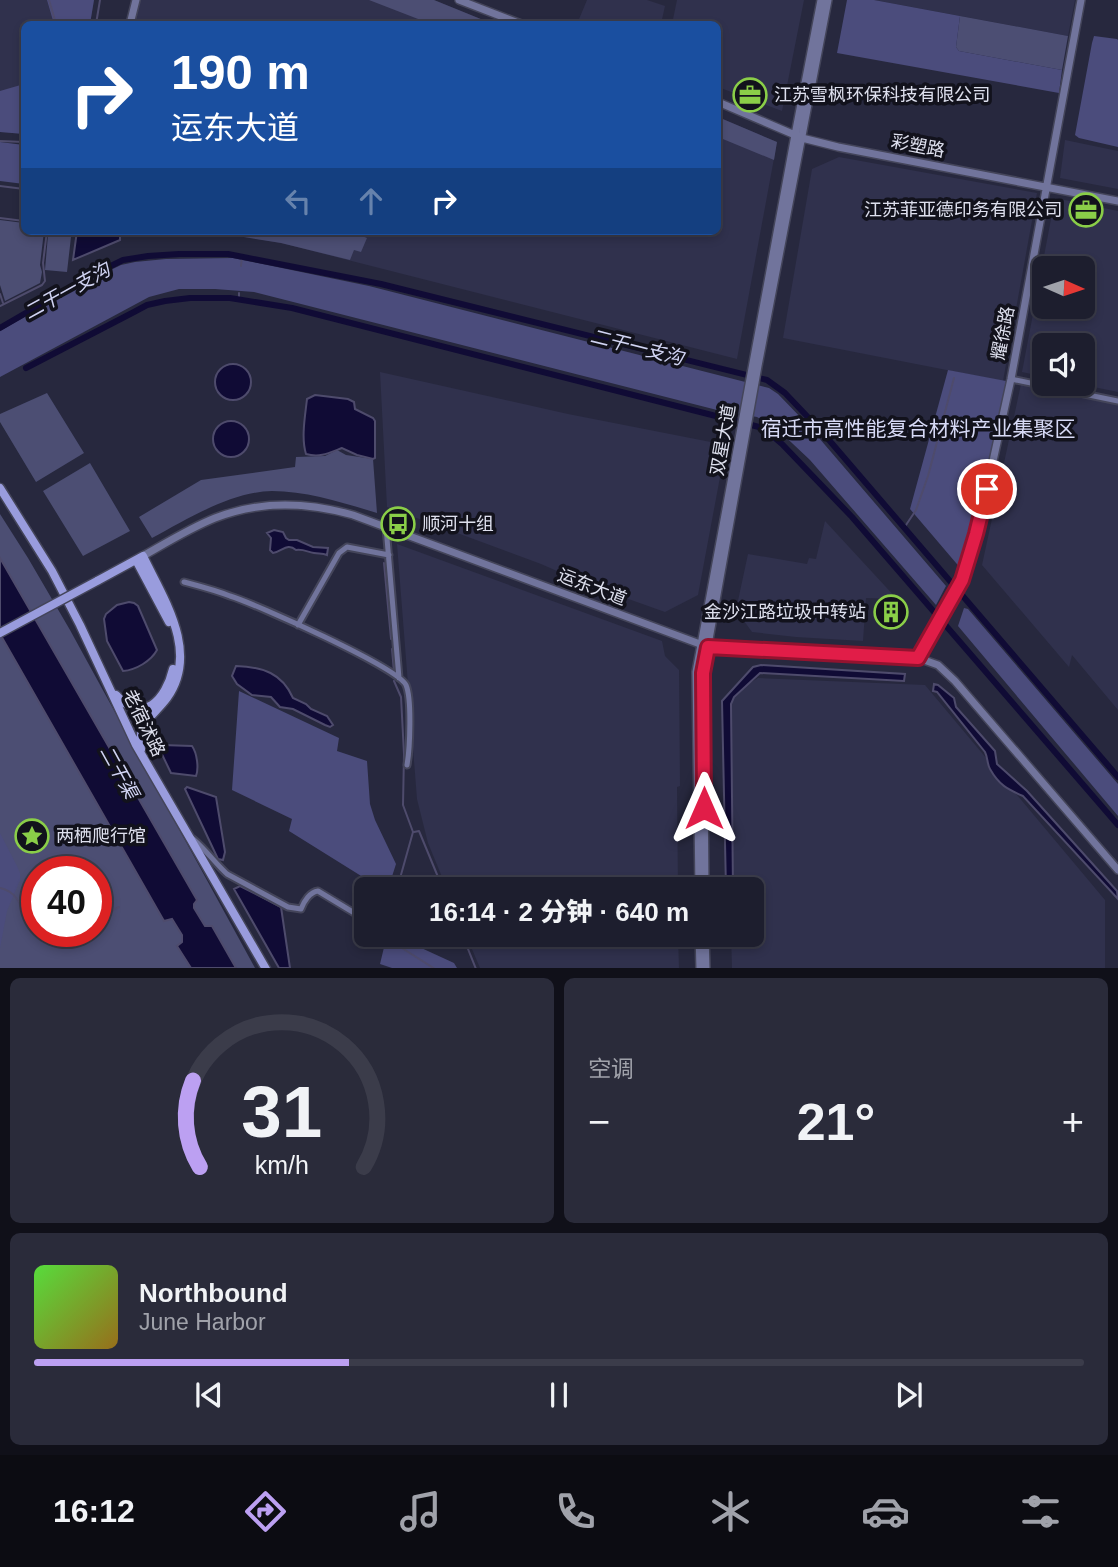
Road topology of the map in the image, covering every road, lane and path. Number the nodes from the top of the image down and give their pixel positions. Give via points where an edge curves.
1 (136, 0) edge
2 (458, 0) edge
3 (483, 0) edge
4 (821, 0) edge
5 (828, 0) edge
6 (1081, 0) edge
7 (479, 8) junction
8 (131, 21) edge
9 (513, 21) edge
10 (721, 103) edge
11 (798, 137) junction
12 (1047, 188) junction
13 (1118, 201) edge
14 (1011, 379) junction
15 (1118, 401) edge
16 (0, 488) edge
17 (386, 527) junction
18 (389, 555) junction
19 (139, 558) junction
20 (184, 582) dead end
21 (298, 625) junction
22 (0, 633) edge
23 (704, 646) junction
24 (918, 658) junction
25 (399, 678) junction
26 (110, 689) junction
27 (142, 755) junction
28 (407, 765) dead end
29 (188, 835) junction
30 (1118, 870) edge
31 (699, 877) edge
32 (705, 877) edge
33 (354, 913) edge
34 (699, 947) edge
35 (705, 947) edge
36 (266, 968) edge
37 (700, 968) edge
38 (706, 968) edge

1 - 8 street
2 - 7 street
3 - 7 street
4 - 11 street
5 - 11 street
6 - 12 street, 耀徐路
7 - 9 street
10 - 11 street, 彩塑路
11 - 12 street, 彩塑路
11 - 23 street, 双星大道
12 - 13 street, 彩塑路
12 - 14 street, 耀徐路
14 - 15 street
14 - 24 street, 耀徐路 via 962,580
16 - 26 main road, 老宿沭路 via 52,571
17 - 18 street
17 - 19 street, 运东大道 via 324,507 273,504 214,518
17 - 23 street, 运东大道
18 - 21 street via 343,549
18 - 25 street
19 - 22 main road, 运东大道, bridge
19 - 26 main road via 170,625 175,649 172,673 161,696 143,709 128,706
19 - 27 main road via 175,624 180,649 170,693 141,730
20 - 21 street
21 - 25 street
23 - 24 street, 运东大道
23 - 31 street, 双星大道 via 696,672
23 - 32 street, 双星大道
24 - 30 street, 运东大道 via 938,665 955,681
25 - 28 street via 407,691
26 - 27 main road, 老宿沭路
27 - 29 main road, 老宿沭路
29 - 33 street via 227,874 288,907 301,908 318,891
29 - 36 main road, 老宿沭路
34 - 37 street
35 - 38 street

